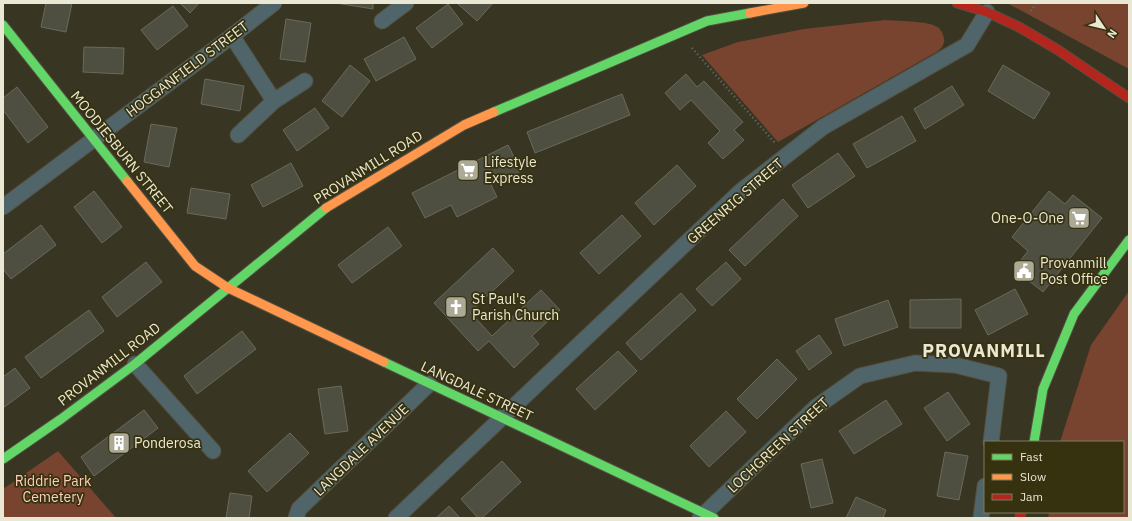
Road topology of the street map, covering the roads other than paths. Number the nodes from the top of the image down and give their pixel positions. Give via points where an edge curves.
1 (274, 3) edge
2 (406, 3) edge
3 (804, 3) edge
4 (957, 3) edge
5 (986, 12) junction
6 (382, 22) dead end
7 (3, 25) edge
8 (232, 36) junction
9 (305, 80) dead end
10 (1129, 98) edge
11 (274, 101) junction
12 (238, 136) dead end
13 (93, 138) junction
14 (3, 207) edge
15 (1129, 240) edge
16 (228, 288) junction
17 (135, 364) junction
18 (429, 384) junction
19 (501, 418) junction
20 (991, 441) edge
21 (1034, 441) edge
22 (213, 451) dead end
23 (3, 459) edge
24 (984, 494) edge
25 (706, 517) edge
26 (296, 518) edge
27 (396, 518) edge
28 (981, 518) edge

1 - 8 street, HOGGANFIELD STREET
2 - 6 street
3 - 16 main road, PROVANMILL ROAD via 707,21 464,125 322,210
4 - 5 main road
5 - 10 main road via 1019,26
5 - 19 street, GREENRIG STREET via 967,45 823,127 741,191
7 - 13 main road, MOODIESBURN STREET
8 - 11 street
8 - 13 street, HOGGANFIELD STREET
9 - 11 street
11 - 12 street
13 - 14 street, HOGGANFIELD STREET
13 - 16 main road, MOODIESBURN STREET via 195,266
15 - 21 main road via 1074,314 1043,389
16 - 17 main road, PROVANMILL ROAD
16 - 18 main road, LANGDALE STREET
17 - 22 street
17 - 23 main road, PROVANMILL ROAD
18 - 19 main road, LANGDALE STREET
18 - 26 street, LANGDALE AVENUE via 299,510
19 - 25 main road, LANGDALE STREET
19 - 27 street
20 - 25 street, LOCHGREEN STREET via 999,376 955,365 915,363 860,376 816,407
24 - 28 street

